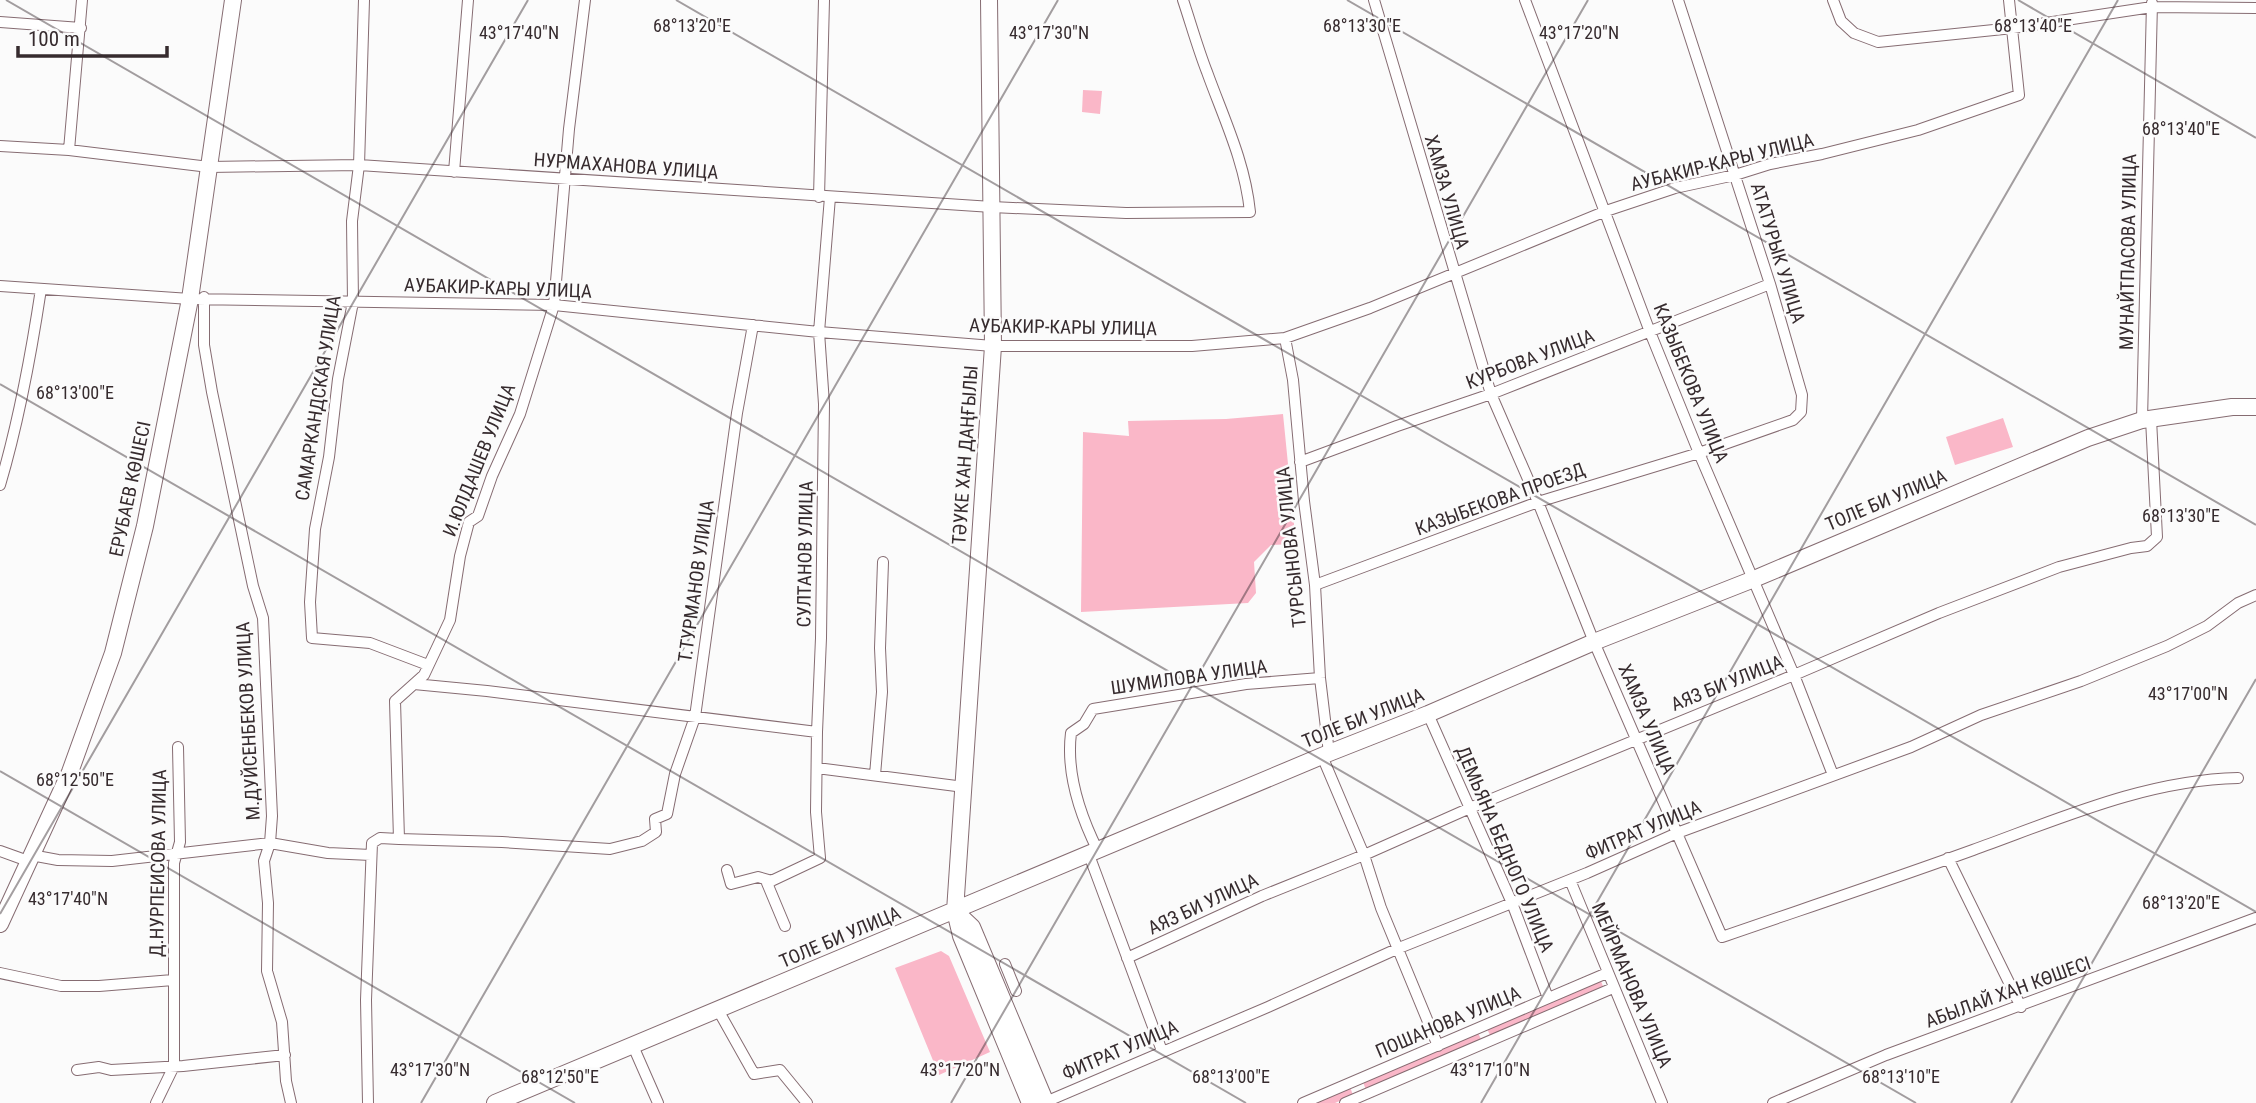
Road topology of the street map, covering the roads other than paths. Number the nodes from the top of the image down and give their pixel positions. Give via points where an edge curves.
1 (82, 0) edge
2 (233, 0) edge
3 (364, 0) edge
4 (468, 0) edge
5 (584, 0) edge
6 (824, 0) edge
7 (989, 0) edge
8 (1183, 0) edge
9 (1374, 0) edge
10 (1525, 0) edge
11 (1678, 0) edge
12 (1833, 0) edge
13 (2009, 0) edge
14 (2152, 4) edge
15 (2256, 8) edge
16 (0, 22) edge
17 (81, 28) junction
18 (2013, 28) junction
19 (0, 146) edge
20 (69, 150) junction
21 (359, 165) junction
22 (209, 167) junction
23 (454, 172) junction
24 (1735, 175) junction
25 (565, 180) junction
26 (824, 197) junction
27 (992, 206) junction
28 (1606, 211) junction
29 (1452, 272) junction
30 (1770, 284) junction
31 (0, 286) edge
32 (41, 289) junction
33 (197, 298) junction
34 (353, 302) junction
35 (554, 305) junction
36 (753, 325) junction
37 (819, 331) junction
38 (1650, 331) junction
39 (1285, 338) junction
40 (993, 346) junction
41 (1491, 394) junction
42 (2256, 407) edge
43 (2147, 419) junction
44 (1699, 453) junction
45 (1300, 462) junction
46 (0, 485) edge
47 (1538, 502) junction
48 (883, 562) dead end
49 (1754, 579) junction
50 (1315, 585) junction
51 (2256, 595) edge
52 (1594, 642) junction
53 (428, 665) junction
54 (1794, 675) junction
55 (1320, 678) junction
56 (414, 684) junction
57 (1428, 714) junction
58 (695, 718) junction
59 (817, 732) junction
60 (1636, 739) junction
61 (178, 747) dead end
62 (1326, 755) junction
63 (817, 768) junction
64 (875, 775) junction
65 (1833, 775) junction
66 (2238, 778) dead end
67 (964, 787) junction
68 (1470, 808) junction
69 (1677, 833) junction
70 (399, 839) junction
71 (270, 843) junction
72 (0, 851) edge
73 (1093, 853) junction
74 (177, 854) junction
75 (371, 855) junction
76 (1364, 855) junction
77 (30, 858) junction
78 (1948, 858) junction
79 (727, 870) dead end
80 (1570, 880) junction
81 (772, 881) junction
82 (1512, 903) junction
83 (955, 911) junction
84 (2256, 918) edge
85 (0, 924) edge
86 (785, 926) dead end
87 (1399, 948) junction
88 (1127, 958) junction
89 (1005, 964) dead end
90 (0, 973) edge
91 (1607, 973) junction
92 (173, 980) junction
93 (1613, 988) junction
94 (1016, 991) dead end
95 (1548, 998) junction
96 (2021, 1007) junction
97 (718, 1010) junction
98 (1438, 1045) junction
99 (633, 1046) junction
100 (1162, 1051) junction
101 (285, 1055) junction
102 (174, 1066) junction
103 (77, 1070) dead end
104 (156, 1103) edge
105 (291, 1103) edge
106 (368, 1103) edge
107 (495, 1103) edge
108 (658, 1103) edge
109 (807, 1103) edge
110 (1041, 1103) edge
111 (1303, 1103) edge
112 (1345, 1103) edge
113 (1662, 1103) edge
114 (1773, 1103) edge

1 - 17 street
2 - 22 street, ЕРУБАЕВ КӨШЕСІ
3 - 21 street, САМАРКАНДСКАЯ УЛИЦА
4 - 23 street
5 - 25 street, И.ЮЛДАШЕВ УЛИЦА
6 - 26 street, СУЛТАНОВ УЛИЦА
7 - 27 street, ТӘУКЕ ХАН ДАҢҒЫЛЫ
8 - 27 street, НУРМАХАНОВА УЛИЦА via 1234,143 1250,212 1126,213
9 - 29 street, ХАМЗА УЛИЦА
10 - 28 street, КАЗЫБЕКОВА УЛИЦА
11 - 24 street, АТАТУРЫК УЛИЦА
12 - 18 street via 1840,21 1854,33 1878,42
13 - 18 street
14 - 15 street
14 - 18 street
14 - 43 street, МУНАЙТПАСОВА УЛИЦА
16 - 17 street
17 - 20 street
18 - 24 street, АУБАКИР-КАРЫ УЛИЦА via 2019,95 1918,130
19 - 20 street, НУРМАХАНОВА УЛИЦА
20 - 22 street, НУРМАХАНОВА УЛИЦА
21 - 22 street, НУРМАХАНОВА УЛИЦА
21 - 23 street, НУРМАХАНОВА УЛИЦА
21 - 34 street, САМАРКАНДСКАЯ УЛИЦА via 352,221
22 - 33 street, ЕРУБАЕВ КӨШЕСІ
23 - 25 street, НУРМАХАНОВА УЛИЦА
24 - 28 street, АУБАКИР-КАРЫ УЛИЦА via 1675,188
24 - 30 street, АТАТУРЫК УЛИЦА
25 - 26 street, НУРМАХАНОВА УЛИЦА
25 - 35 street, И.ЮЛДАШЕВ УЛИЦА
26 - 27 street, НУРМАХАНОВА УЛИЦА
26 - 37 street, СУЛТАНОВ УЛИЦА
27 - 40 street, ТӘУКЕ ХАН ДАҢҒЫЛЫ
28 - 29 street, АУБАКИР-КАРЫ УЛИЦА
28 - 38 street, КАЗЫБЕКОВА УЛИЦА
29 - 39 street, АУБАКИР-КАРЫ УЛИЦА
29 - 41 street, ХАМЗА УЛИЦА
30 - 38 street, КУРБОВА УЛИЦА
30 - 44 street, АТАТУРЫК УЛИЦА via 1802,394 1801,411 1793,420
31 - 32 street, АУБАКИР-КАРЫ УЛИЦА
32 - 33 street, АУБАКИР-КАРЫ УЛИЦА
32 - 46 street via 20,407
33 - 34 street, АУБАКИР-КАРЫ УЛИЦА
33 - 71 street, М.ДУЙСЕНБЕКОВ УЛИЦА via 212,392 263,618
33 - 77 street, ЕРУБАЕВ КӨШЕСІ via 113,653 70,772
34 - 35 street, АУБАКИР-КАРЫ УЛИЦА
34 - 53 street, САМАРКАНДСКАЯ УЛИЦА via 315,529 312,638 370,643
35 - 36 street, АУБАКИР-КАРЫ УЛИЦА
35 - 53 street, И.ЮЛДАШЕВ УЛИЦА via 520,414 478,516 469,522 450,620
36 - 37 street, АУБАКИР-КАРЫ УЛИЦА
36 - 58 street, Т.ТУРМАНОВ УЛИЦА
37 - 40 street, АУБАКИР-КАРЫ УЛИЦА
37 - 59 street, СУЛТАНОВ УЛИЦА via 824,404
38 - 41 street, КУРБОВА УЛИЦА
38 - 44 street, КАЗЫБЕКОВА УЛИЦА
39 - 40 street, АУБАКИР-КАРЫ УЛИЦА via 1192,346
39 - 45 street, ТУРСЫНОВА УЛИЦА
40 - 67 street, ТӘУКЕ ХАН ДАҢҒЫЛЫ
41 - 45 street, КУРБОВА УЛИЦА
41 - 47 street, ХАМЗА УЛИЦА
42 - 43 street, ТОЛЕ БИ УЛИЦА
43 - 49 street, ТОЛЕ БИ УЛИЦА via 2076,443
43 - 54 street, АЯЗ БИ УЛИЦА via 2157,537 2147,546 2059,567 1939,612
44 - 47 street, КАЗЫБЕКОВА ПРОЕЗД
44 - 49 street, КАЗЫБЕКОВА УЛИЦА
45 - 50 street, ТУРСЫНОВА УЛИЦА
47 - 50 street, КАЗЫБЕКОВА ПРОЕЗД
47 - 52 street, ХАМЗА УЛИЦА
48 - 64 street via 882,692
49 - 52 street, ТОЛЕ БИ УЛИЦА
49 - 54 street, КАЗЫБЕКОВА УЛИЦА
50 - 55 street, ТУРСЫНОВА УЛИЦА
51 - 65 street, ФИТРАТ УЛИЦА via 2167,646
52 - 57 street, ТОЛЕ БИ УЛИЦА
52 - 60 street, ХАМЗА УЛИЦА
53 - 56 street, И.ЮЛДАШЕВ УЛИЦА
54 - 60 street, АЯЗ БИ УЛИЦА
54 - 65 street, КАЗЫБЕКОВА УЛИЦА
55 - 62 street, ТУРСЫНОВА УЛИЦА
55 - 73 street, ШУМИЛОВА УЛИЦА via 1246,684 1093,709 1084,724 1071,733 1069,751
56 - 58 street
56 - 70 street, И.ЮЛДАШЕВ УЛИЦА via 395,701
57 - 62 street, ТОЛЕ БИ УЛИЦА
57 - 68 street, ДЕМЬЯНА БЕДНОГО УЛИЦА
58 - 59 street
58 - 70 street, Т.ТУРМАНОВ УЛИЦА via 675,774 667,814 656,819 656,832 642,841 610,849
59 - 63 street, СУЛТАНОВ УЛИЦА
60 - 68 street, АЯЗ БИ УЛИЦА
60 - 69 street, ХАМЗА УЛИЦА
61 - 74 street, Д.НУРПЕИСОВА УЛИЦА
62 - 73 street, ТОЛЕ БИ УЛИЦА
62 - 76 street, ТУРСЫНОВА УЛИЦА
63 - 64 street
63 - 81 street, СУЛТАНОВ УЛИЦА via 820,858
64 - 67 street
65 - 69 street, ФИТРАТ УЛИЦА
66 - 78 street, ХАМЗА УЛИЦА via 2169,785
67 - 83 street, ТӘУКЕ ХАН ДАҢҒЫЛЫ
68 - 76 street, АЯЗ БИ УЛИЦА
68 - 82 street, ДЕМЬЯНА БЕДНОГО УЛИЦА
69 - 78 street, ХАМЗА УЛИЦА via 1722,937
69 - 80 street, ФИТРАТ УЛИЦА
70 - 75 street via 380,838 372,843
71 - 74 street
71 - 75 street
71 - 101 street, М.ДУЙСЕНБЕКОВ УЛИЦА via 264,861 267,971 282,1022
72 - 77 street
73 - 83 street, ТОЛЕ БИ УЛИЦА
73 - 88 street, ШУМИЛОВА УЛИЦА
74 - 77 street via 112,861
74 - 92 street, Д.НУРПЕИСОВА УЛИЦА
75 - 106 street
76 - 87 street, ТУРСЫНОВА УЛИЦА
76 - 88 street, АЯЗ БИ УЛИЦА
77 - 85 street, ЕРУБАЕВ КӨШЕСІ
78 - 96 street
79 - 81 street, СУЛТАНОВ УЛИЦА via 731,884 758,877
80 - 82 street, ФИТРАТ УЛИЦА
80 - 91 street, МЕЙРМАНОВА УЛИЦА
81 - 86 street via 767,884
82 - 87 street, ФИТРАТ УЛИЦА
82 - 95 street, ДЕМЬЯНА БЕДНОГО УЛИЦА
83 - 97 street, ТОЛЕ БИ УЛИЦА
83 - 110 street, ТӘУКЕ ХАН ДАҢҒЫЛЫ via 961,936
84 - 96 street, АБЫЛАЙ ХАН КӨШЕСІ
87 - 98 street, ТУРСЫНОВА УЛИЦА
87 - 100 street, ФИТРАТ УЛИЦА
88 - 100 street, ШУМИЛОВА УЛИЦА
89 - 94 street
90 - 92 street, Д.НУРПЕИСОВА УЛИЦА via 71,986
91 - 93 street, МЕЙРМАНОВА УЛИЦА
91 - 95 street, ПОШАНОВА УЛИЦА
92 - 102 street, Д.НУРПЕИСОВА УЛИЦА
93 - 112 street, ПОШАНОВА УЛИЦА
93 - 113 street, МЕЙРМАНОВА УЛИЦА
95 - 98 street, ПОШАНОВА УЛИЦА
96 - 114 street, АБЫЛАЙ ХАН КӨШЕСІ via 1886,1055
97 - 99 street, ТОЛЕ БИ УЛИЦА
97 - 109 street via 754,1074 780,1070
98 - 111 street, ПОШАНОВА УЛИЦА
99 - 107 street, ТОЛЕ БИ УЛИЦА
99 - 108 street
100 - 110 street, ФИТРАТ УЛИЦА
101 - 102 street
101 - 105 street, М.ДУЙСЕНБЕКОВ УЛИЦА
102 - 103 street
102 - 104 street, Д.НУРПЕИСОВА УЛИЦА

